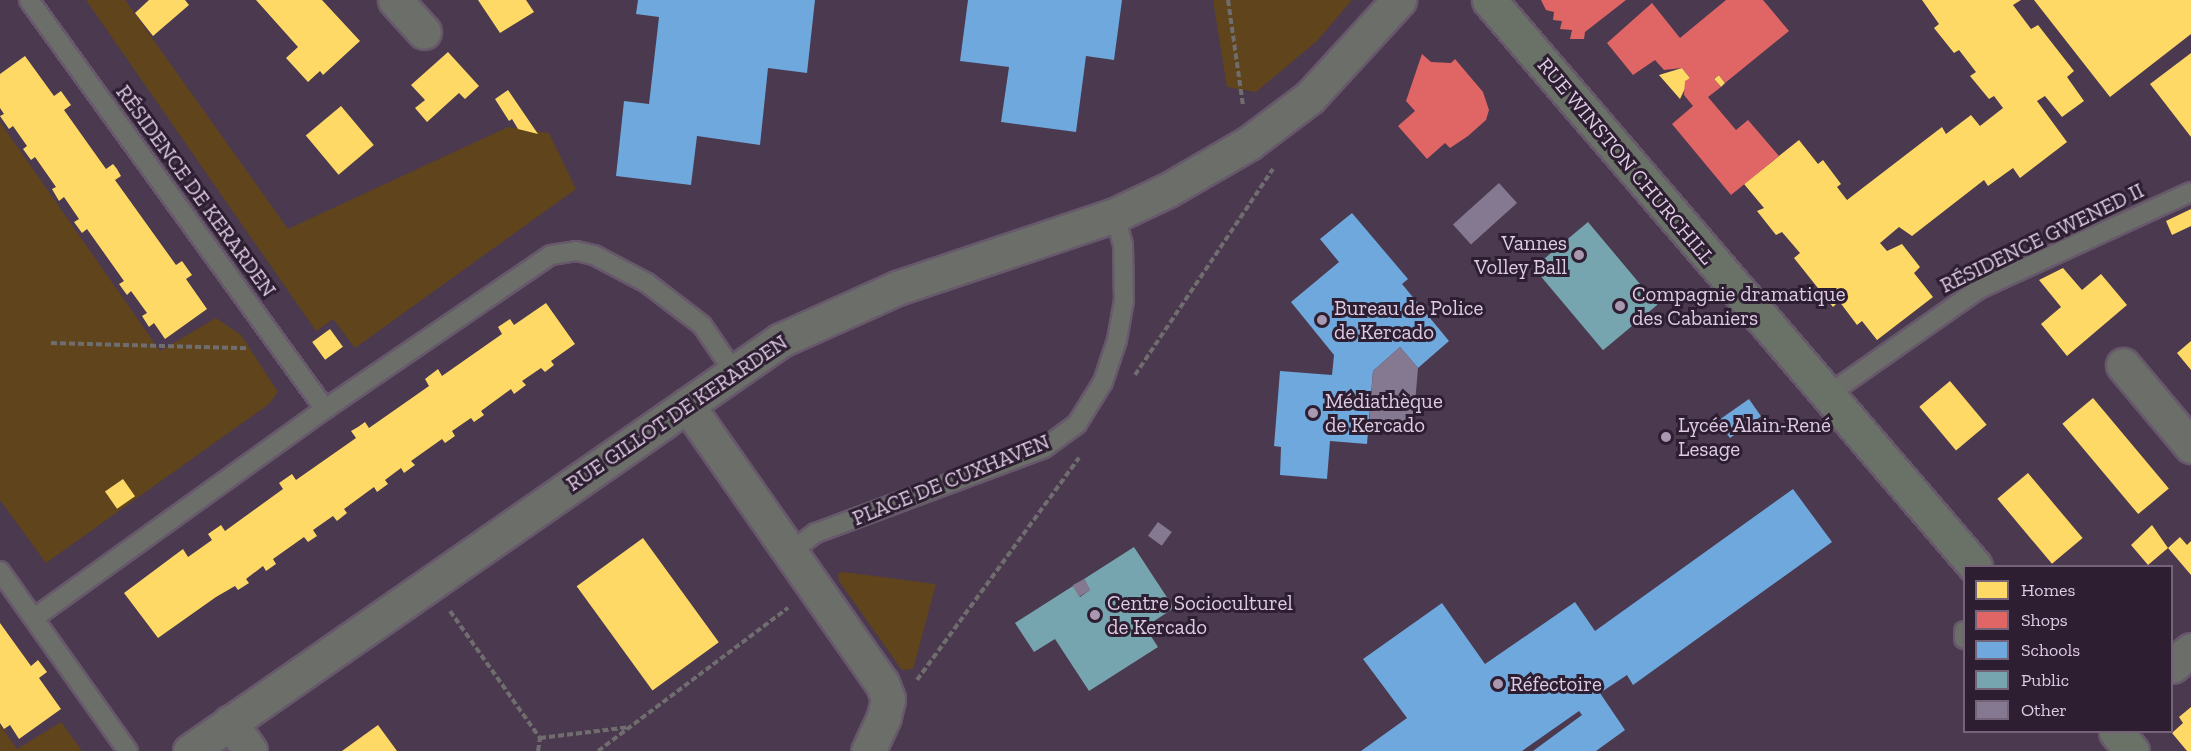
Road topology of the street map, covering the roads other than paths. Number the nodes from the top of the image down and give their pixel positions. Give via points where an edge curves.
1 (29, 0) edge
2 (395, 0) edge
3 (1399, 0) edge
4 (1489, 0) edge
5 (424, 32) dead end
6 (2191, 192) edge
7 (1115, 215) junction
8 (2123, 365) dead end
9 (734, 372) junction
10 (1829, 394) junction
11 (687, 405) junction
12 (325, 409) junction
13 (2191, 446) edge
14 (789, 553) junction
15 (1973, 565) edge
16 (0, 571) edge
17 (34, 618) junction
18 (2191, 650) edge
19 (2173, 665) edge
20 (230, 722) junction
21 (2117, 733) edge
22 (128, 751) edge
23 (190, 751) edge
24 (250, 751) edge
25 (868, 751) edge
26 (2132, 751) edge

1 - 12 lane, RÉSIDENCE DE KERARDEN
2 - 5 street
3 - 7 street, RUE GILLOT DE KERARDEN via 1311,97 1249,143 1168,190
4 - 10 street, RUE WINSTON CHURCHILL
6 - 10 lane, RÉSIDENCE GWENED II via 1979,289
7 - 9 street, RUE GILLOT DE KERARDEN via 897,288 781,340
7 - 14 lane, PLACE DE CUXHAVEN via 1123,245 1124,302 1118,340 1103,382 1077,424 1044,448 816,533
8 - 13 street
9 - 11 street, RUE GILLOT DE KERARDEN
9 - 12 lane via 702,325 684,309 603,260 576,251 551,255 526,269
10 - 15 street, RUE WINSTON CHURCHILL
11 - 14 street
11 - 20 street, RUE GILLOT DE KERARDEN
12 - 17 lane
14 - 25 street via 882,683 888,699
16 - 17 lane
17 - 22 lane
18 - 19 street
20 - 23 street, RUE GILLOT DE KERARDEN
20 - 24 street
21 - 26 street

